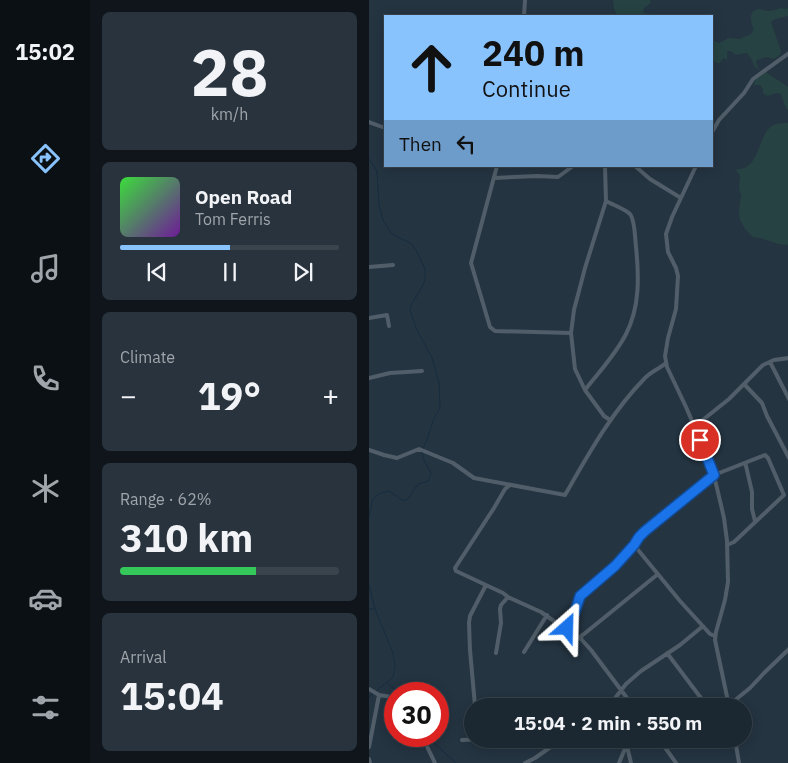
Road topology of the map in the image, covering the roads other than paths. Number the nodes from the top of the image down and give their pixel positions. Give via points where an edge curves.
1 (525, 0) edge
2 (523, 15) edge
3 (788, 53) edge
4 (369, 122) edge
5 (384, 128) edge
6 (713, 130) edge
7 (497, 167) edge
8 (572, 167) edge
9 (605, 167) edge
10 (636, 167) edge
11 (696, 167) edge
12 (494, 178) junction
13 (681, 198) junction
14 (606, 201) junction
15 (393, 264) dead end
16 (369, 267) edge
17 (369, 318) edge
18 (389, 326) dead end
19 (571, 333) junction
20 (788, 358) edge
21 (666, 362) junction
22 (770, 362) junction
23 (422, 371) dead end
24 (369, 378) edge
25 (744, 384) junction
26 (585, 390) junction
27 (788, 399) edge
28 (610, 420) junction
29 (695, 427) junction
30 (369, 450) edge
31 (788, 458) edge
32 (745, 462) junction
33 (714, 475) junction
34 (510, 485) junction
35 (755, 521) junction
36 (727, 544) junction
37 (634, 545) junction
38 (658, 574) junction
39 (486, 585) junction
40 (507, 597) junction
41 (547, 615) junction
42 (703, 626) junction
43 (567, 627) junction
44 (715, 636) junction
45 (581, 639) junction
46 (788, 649) edge
47 (524, 652) dead end
48 (496, 653) dead end
49 (667, 653) junction
50 (621, 690) junction
51 (374, 692) edge
52 (474, 698) edge
53 (615, 698) edge
54 (627, 698) edge
55 (701, 698) edge
56 (726, 698) edge
57 (738, 698) edge
58 (369, 747) edge
59 (427, 747) edge
60 (549, 748) edge
61 (626, 748) edge
62 (628, 748) edge
63 (665, 748) edge
64 (736, 748) edge
65 (369, 759) edge
66 (370, 763) edge
67 (435, 763) edge
68 (525, 763) edge
69 (619, 763) edge
70 (631, 763) edge
71 (675, 763) edge
72 (739, 763) edge

1 - 2 street
3 - 6 street via 753,79
4 - 5 street
7 - 12 street
8 - 12 street via 558,177
9 - 14 street
10 - 13 street via 650,180
11 - 13 street
12 - 19 street via 471,263 490,327 495,331
13 - 21 street via 666,236 668,252 678,276 676,309
14 - 19 street via 585,268
14 - 26 street via 628,213 632,220 638,270 637,299 626,334
15 - 16 street
17 - 18 street via 387,315
19 - 26 street via 575,369
20 - 22 street
21 - 28 street via 644,378
21 - 29 street
22 - 25 street via 760,367
22 - 27 street
23 - 24 street
25 - 29 street
25 - 31 street via 762,403
26 - 28 street
28 - 34 street via 565,496
29 - 33 street
30 - 34 street via 397,458 419,449 453,463 474,478
32 - 33 street
32 - 35 street
32 - 35 street via 764,455 768,458 785,494
33 - 36 street
33 - 37 street via 645,531
34 - 39 street via 455,568
35 - 36 street via 734,542
36 - 44 street via 728,582
37 - 38 street
37 - 43 street via 580,596
38 - 42 street
38 - 45 street
39 - 40 street
39 - 52 street via 469,622
40 - 41 street
40 - 48 street via 500,609
41 - 43 street
41 - 47 street
42 - 44 street
42 - 49 street
43 - 45 street
44 - 56 street
45 - 50 street
46 - 57 street
49 - 50 street
49 - 55 street
50 - 53 street
50 - 54 street
51 - 58 street
59 - 67 street
60 - 68 street
61 - 69 street
62 - 70 street
63 - 71 street
64 - 72 street
65 - 66 street

